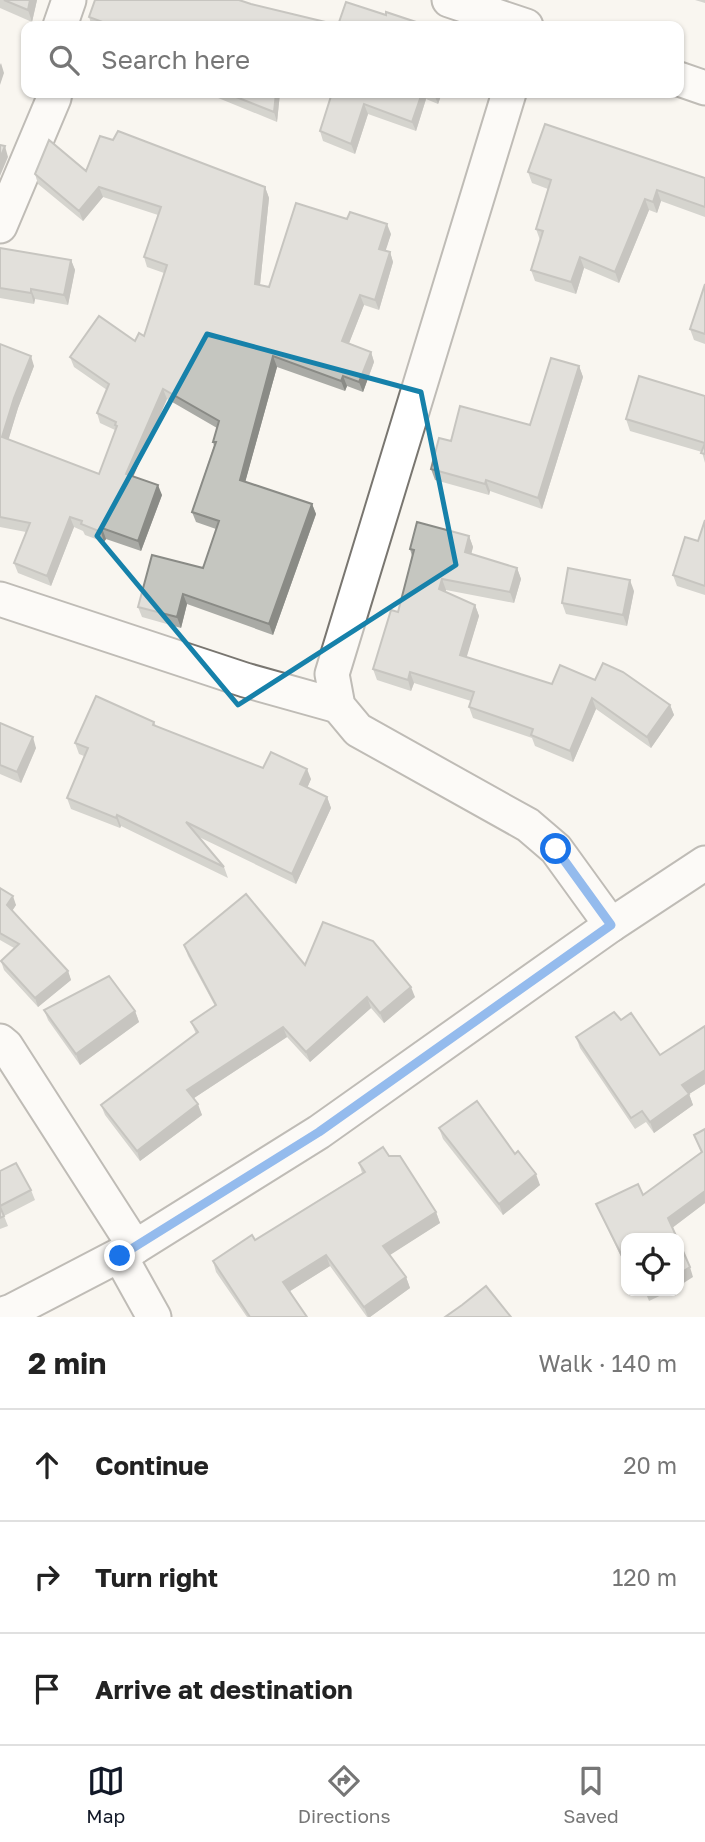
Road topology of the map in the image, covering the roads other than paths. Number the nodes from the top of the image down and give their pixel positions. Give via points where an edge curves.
1 (69, 0) edge
2 (449, 0) edge
3 (62, 21) edge
4 (511, 21) edge
5 (684, 81) edge
6 (705, 88) edge
7 (54, 98) edge
8 (507, 98) edge
9 (0, 226) edge
10 (0, 599) edge
11 (338, 706) junction
12 (705, 863) edge
13 (611, 925) junction
14 (0, 1041) edge
15 (128, 1252) junction
16 (0, 1315) edge
17 (154, 1317) edge

1 - 3 street
2 - 4 street
5 - 6 street
7 - 9 street
8 - 11 street via 332,674
10 - 11 street
11 - 13 street via 358,730 528,825 556,849
12 - 13 street
13 - 15 street via 319,1132
14 - 15 street
15 - 16 street
15 - 17 street

